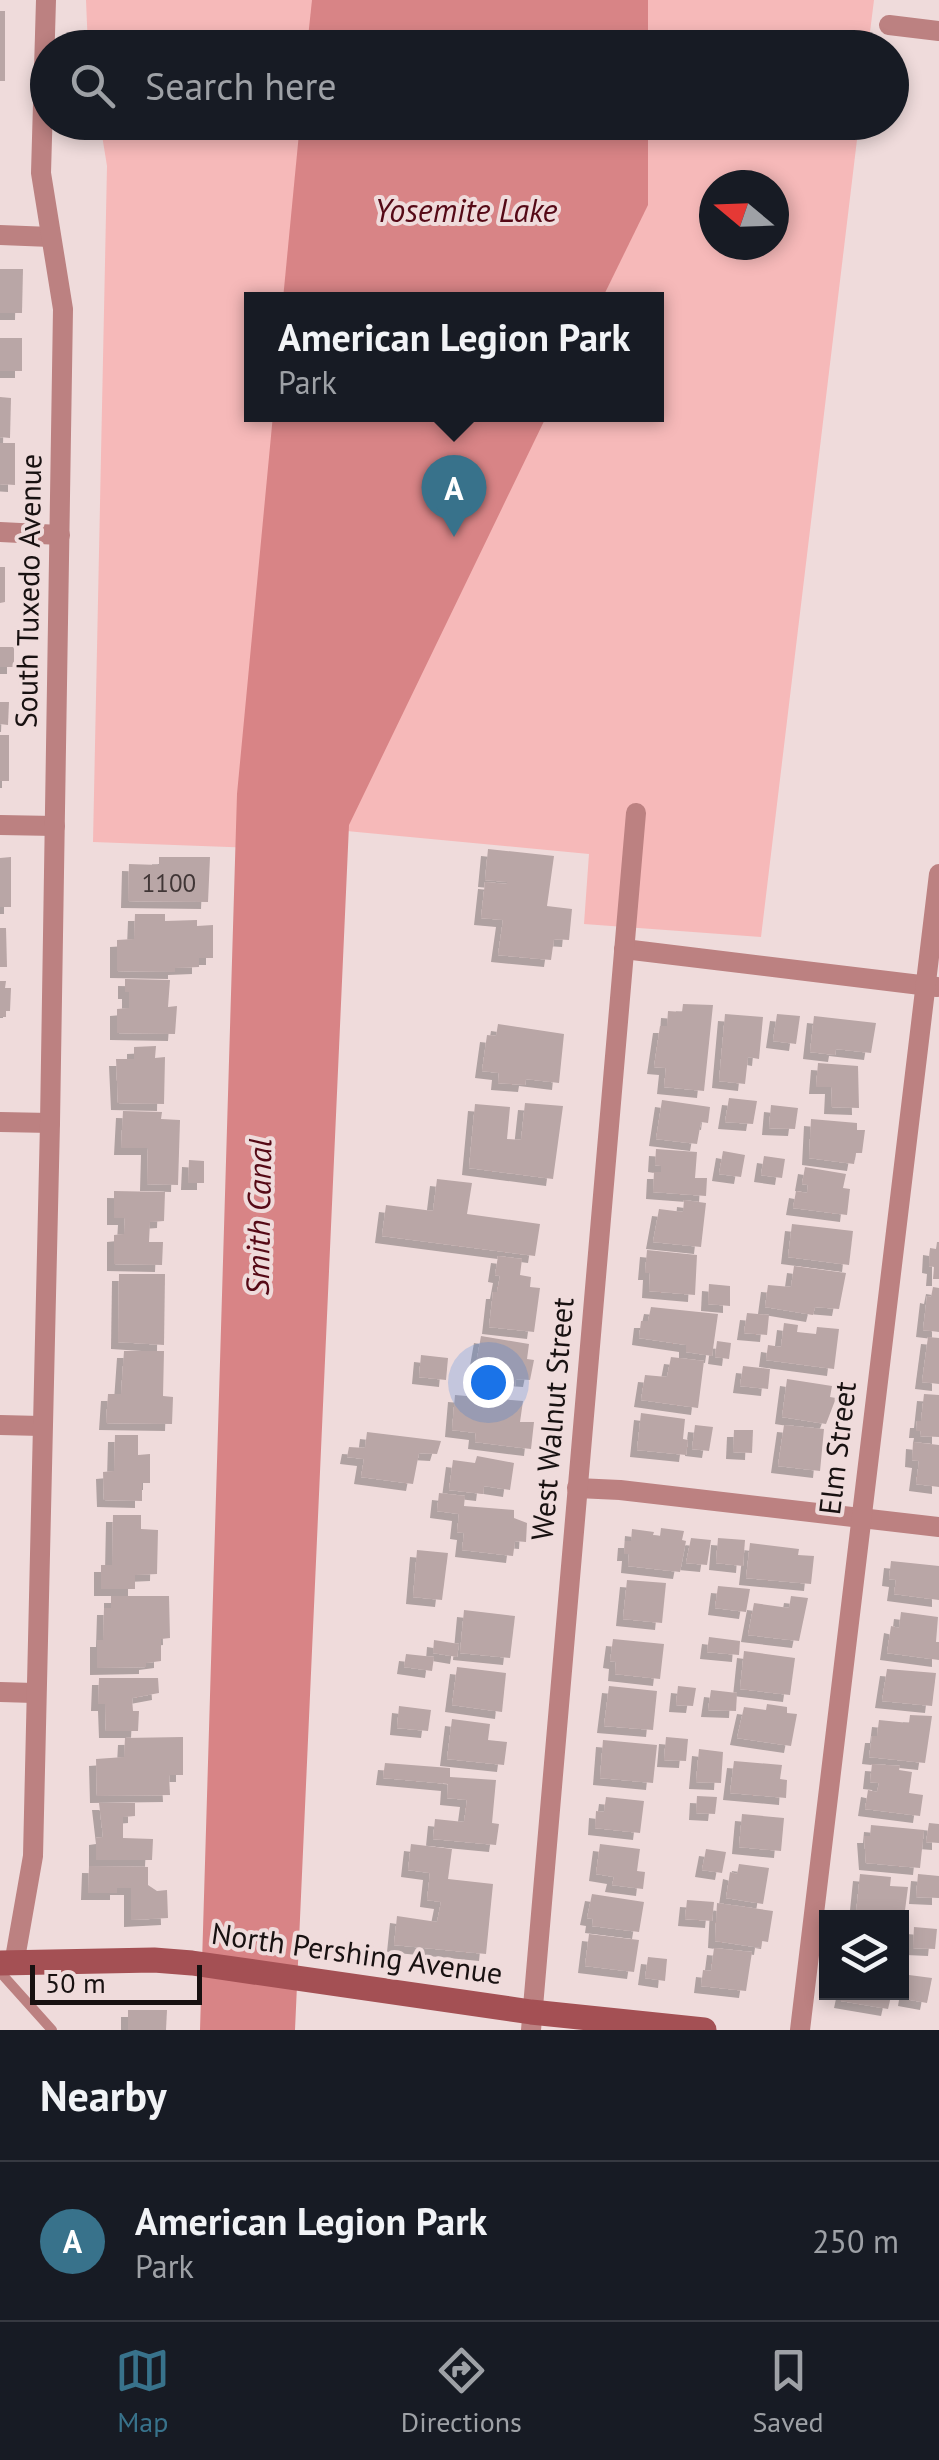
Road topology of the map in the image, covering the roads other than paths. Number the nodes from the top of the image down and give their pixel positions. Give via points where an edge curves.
1 (46, 0) edge
2 (889, 25) dead end
3 (45, 30) edge
4 (939, 31) edge
5 (43, 140) edge
6 (0, 236) edge
7 (51, 237) junction
8 (0, 532) edge
9 (60, 535) junction
10 (636, 813) dead end
11 (0, 824) edge
12 (55, 826) junction
13 (939, 874) edge
14 (624, 950) junction
15 (932, 987) edge
16 (0, 1122) edge
17 (50, 1123) junction
18 (0, 1425) edge
19 (41, 1426) junction
20 (577, 1488) junction
21 (860, 1518) junction
22 (939, 1527) edge
23 (0, 1692) edge
24 (34, 1693) junction
25 (5, 1966) edge
26 (531, 2021) edge
27 (52, 2030) edge
28 (704, 2030) edge
29 (800, 2030) edge

1 - 3 street, South Tuxedo Avenue
2 - 4 street
5 - 7 street, South Tuxedo Avenue
6 - 7 street
7 - 9 street, South Tuxedo Avenue via 62,310
8 - 9 street
9 - 12 street, South Tuxedo Avenue
10 - 14 street, West Walnut Street
11 - 12 street
12 - 17 street, South Tuxedo Avenue
13 - 15 street, Elm Street
14 - 15 street
14 - 20 street, West Walnut Street
15 - 21 street, Elm Street
16 - 17 street
17 - 19 street, South Tuxedo Avenue
18 - 19 street
19 - 24 street, South Tuxedo Avenue
20 - 21 street
20 - 26 street, West Walnut Street
21 - 22 street
21 - 29 street, Elm Street
23 - 24 street
24 - 25 street, South Tuxedo Avenue via 33,1856
25 - 26 main road, North Pershing Avenue via 192,1963
25 - 27 lane
26 - 28 main road, North Pershing Avenue

